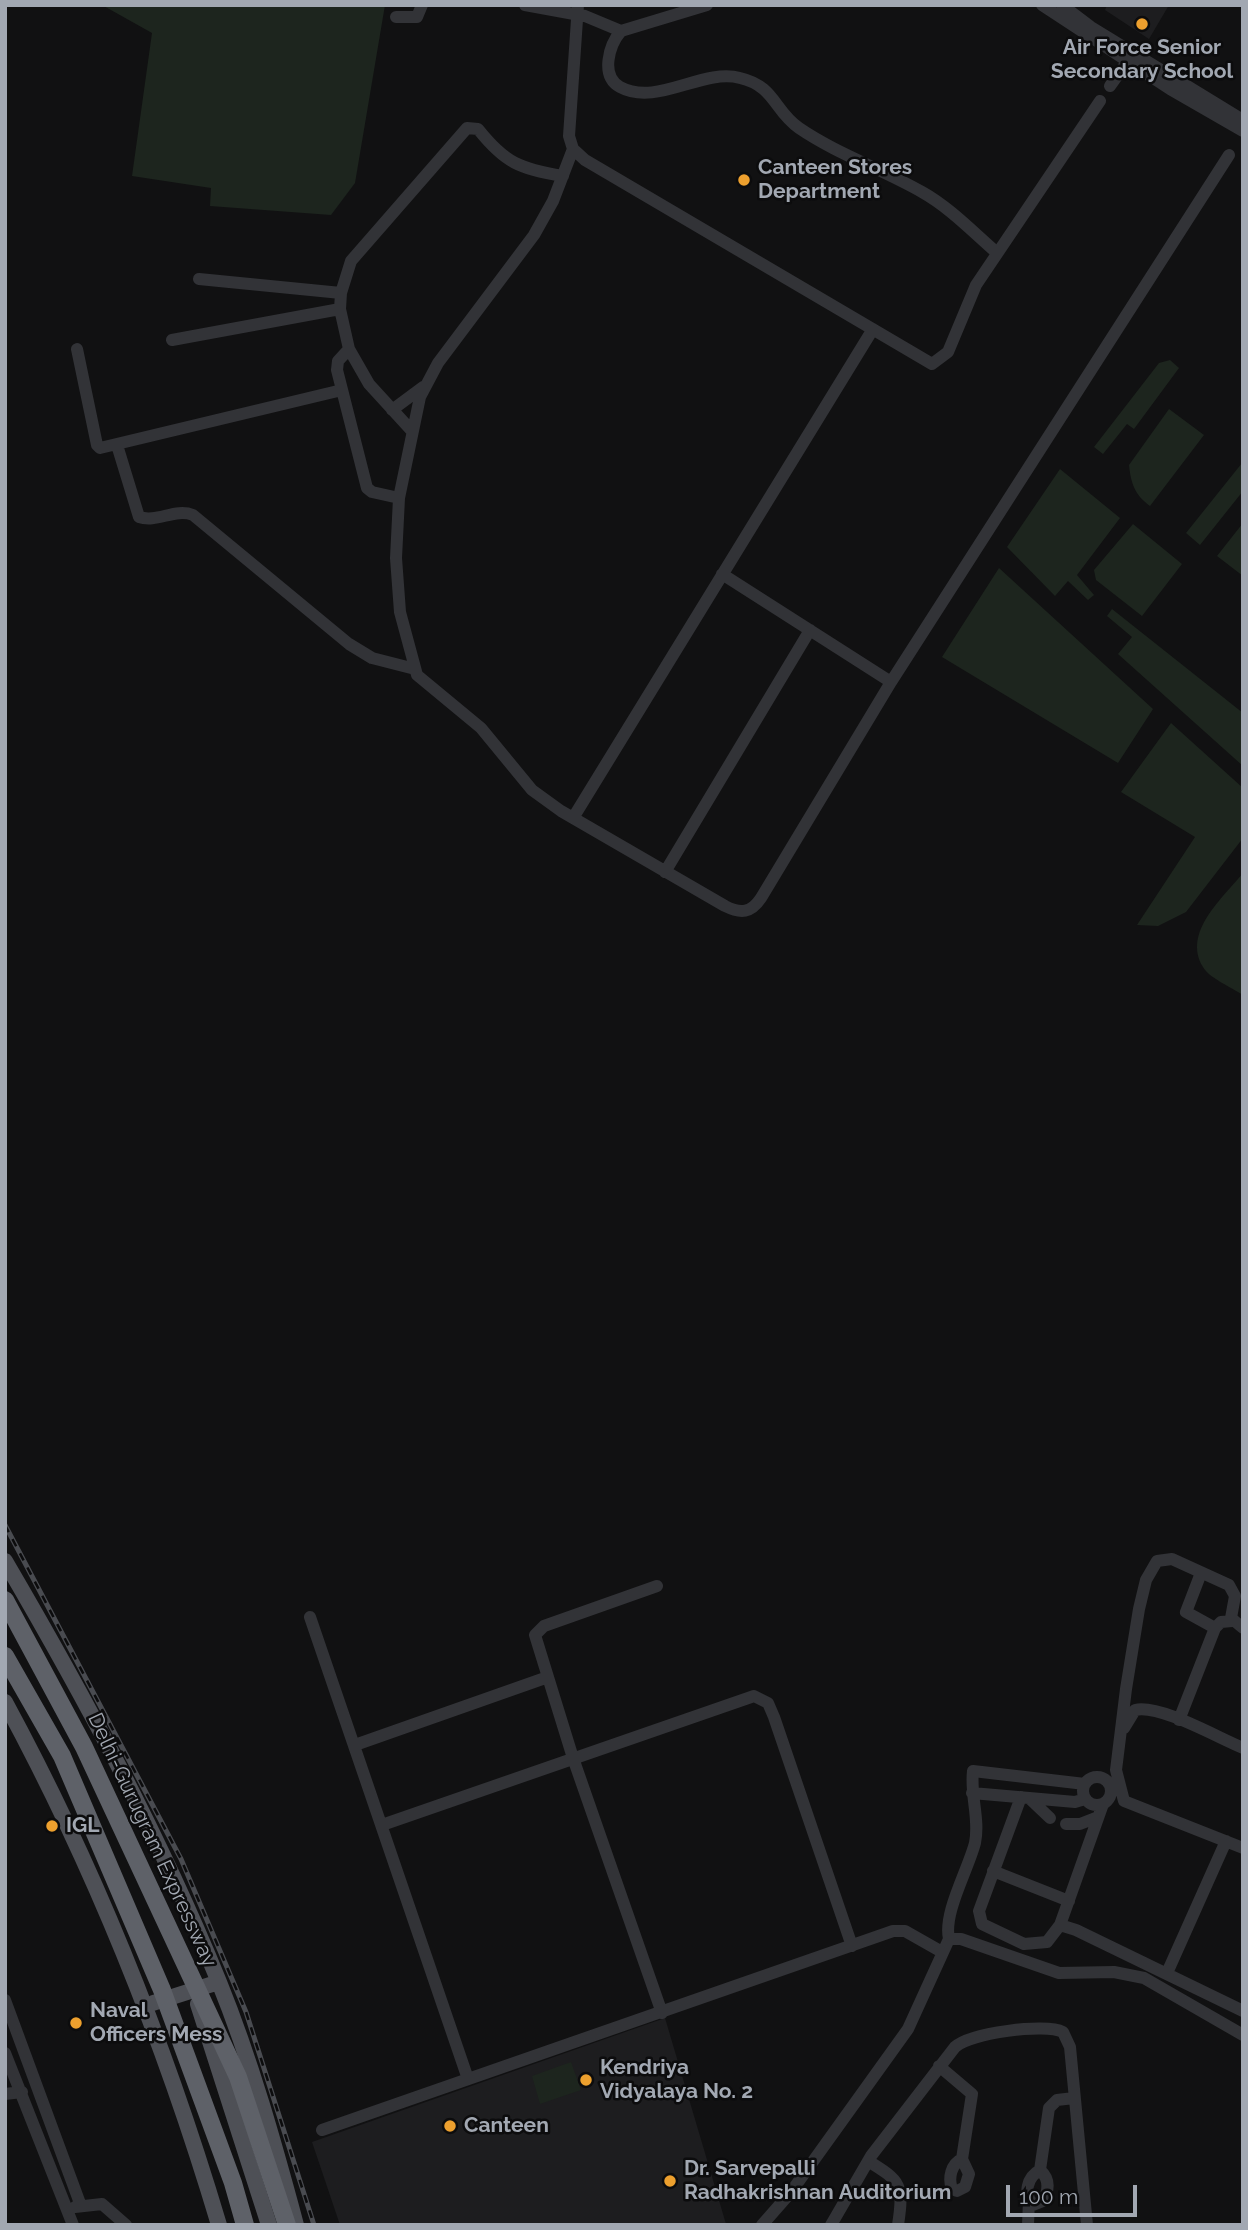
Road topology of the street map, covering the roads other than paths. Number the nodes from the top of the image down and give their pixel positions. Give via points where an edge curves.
1 (422, 5) edge
2 (525, 5) edge
3 (707, 5) edge
4 (1042, 5) edge
5 (1062, 5) edge
6 (578, 10) edge
7 (396, 17) dead end
8 (621, 31) junction
9 (1127, 62) junction
10 (1110, 86) dead end
11 (1100, 101) dead end
12 (1243, 120) edge
13 (1243, 131) edge
14 (573, 149) junction
15 (1229, 155) dead end
16 (563, 176) junction
17 (996, 252) junction
18 (200, 279) dead end
19 (341, 293) junction
20 (340, 309) junction
21 (873, 329) junction
22 (172, 340) dead end
23 (77, 349) dead end
24 (349, 349) junction
25 (426, 384) junction
26 (341, 390) junction
27 (392, 410) junction
28 (411, 430) junction
29 (117, 445) junction
30 (399, 498) junction
31 (722, 574) junction
32 (810, 630) junction
33 (415, 669) junction
34 (891, 682) junction
35 (573, 818) junction
36 (665, 872) junction
37 (5, 1561) edge
38 (1201, 1573) junction
39 (5, 1587) edge
40 (657, 1587) dead end
41 (5, 1600) edge
42 (29, 1601) junction
43 (310, 1617) dead end
44 (1237, 1625) edge
45 (1215, 1628) junction
46 (5, 1656) edge
47 (548, 1677) junction
48 (5, 1702) edge
49 (1179, 1720) junction
50 (1121, 1734) junction
51 (355, 1745) junction
52 (1243, 1748) edge
53 (1117, 1757) junction
54 (573, 1758) junction
55 (1109, 1781) junction
56 (1084, 1784) junction
57 (972, 1793) junction
58 (1025, 1797) junction
59 (1085, 1799) junction
60 (1108, 1804) junction
61 (1051, 1818) dead end
62 (1066, 1824) dead end
63 (382, 1825) junction
64 (1226, 1841) junction
65 (1243, 1848) edge
66 (993, 1871) junction
67 (1069, 1901) junction
68 (1060, 1925) junction
69 (949, 1938) junction
70 (852, 1946) junction
71 (942, 1952) junction
72 (186, 1965) junction
73 (1167, 1973) junction
74 (219, 1982) junction
75 (5, 2000) edge
76 (144, 2005) junction
77 (1243, 2011) edge
78 (662, 2013) junction
79 (1243, 2035) edge
80 (5, 2053) edge
81 (939, 2066) junction
82 (468, 2079) junction
83 (22, 2092) junction
84 (5, 2094) edge
85 (1074, 2098) junction
86 (46, 2115) junction
87 (34, 2123) junction
88 (322, 2130) dead end
89 (962, 2159) dead end
90 (868, 2161) junction
91 (1040, 2171) junction
92 (1029, 2200) junction
93 (81, 2206) junction
94 (68, 2209) junction
95 (73, 2225) edge
96 (127, 2225) edge
97 (219, 2225) edge
98 (245, 2225) edge
99 (269, 2225) edge
100 (287, 2225) edge
101 (296, 2225) edge
102 (762, 2225) edge
103 (831, 2225) edge
104 (898, 2225) edge
105 (1028, 2225) edge
106 (1087, 2225) edge

1 - 7 street via 417,17
2 - 6 street
3 - 8 street
4 - 9 street
5 - 12 street
6 - 8 street
6 - 14 street via 569,128
8 - 17 street via 609,57 611,76 621,87 646,92 728,76 751,81 770,93 795,125 923,192
9 - 10 street
9 - 13 street
11 - 17 street
14 - 16 street
14 - 21 street
15 - 34 street
16 - 19 street via 514,165 478,129 467,128 351,261
16 - 25 street via 534,235
17 - 21 street via 969,297 948,352 938,362 926,362
18 - 19 street
19 - 20 street
20 - 22 street
20 - 24 street
21 - 31 street
23 - 29 street via 97,447
24 - 26 street via 337,365
24 - 27 street via 369,384
25 - 27 street
25 - 28 street
26 - 29 street
26 - 30 street via 368,490
27 - 28 street
28 - 30 street
29 - 33 street via 139,517 193,515 349,644 372,658
30 - 33 street via 397,597
31 - 32 street
31 - 35 street
32 - 34 street
32 - 36 street
33 - 35 street via 423,682 481,729 532,790
34 - 36 street via 756,905 748,911 734,911
35 - 36 street
37 - 42 main road
38 - 44 street via 1233,1588
38 - 45 street via 1186,1612
38 - 50 street via 1164,1558 1149,1574 1139,1609
39 - 42 main road
40 - 47 street via 538,1629 536,1640
41 - 72 highway, Delhi-Gurugram Expressway, bridge via 84,1747
42 - 74 main road via 80,1689
43 - 51 street
44 - 45 street via 1221,1622
45 - 49 street
46 - 98 highway, bridge via 62,1756 162,1990
47 - 51 street
47 - 54 street
48 - 76 main road via 85,1860
49 - 50 street via 1135,1710
49 - 52 street
50 - 53 street
51 - 63 street
53 - 55 street
53 - 55 street via 1107,1765
54 - 63 street
54 - 70 street via 744,1697 762,1698 774,1717
54 - 78 street
55 - 56 street via 1090,1778
55 - 60 street
56 - 57 street via 973,1771
56 - 59 street
57 - 58 street
57 - 69 street via 977,1830 948,1918
58 - 59 street
58 - 61 street
58 - 66 street
59 - 60 street
60 - 62 street via 1080,1824
60 - 64 street
60 - 67 street
63 - 82 street
64 - 65 street
64 - 73 street
66 - 67 street
66 - 68 street via 979,1911 982,1924 1030,1945 1047,1942
67 - 68 street
68 - 73 street
69 - 71 street
69 - 79 street via 1059,1973 1114,1972 1143,1978
70 - 71 street via 900,1930
70 - 78 street
71 - 102 street via 908,2029 791,2192
72 - 99 main road, bridge
72 - 100 highway, Delhi-Gurugram Expressway, bridge via 238,2077
73 - 77 street
74 - 76 main road
74 - 101 main road via 268,2121
75 - 86 street
76 - 97 main road
78 - 82 street
80 - 83 street
81 - 85 street via 960,2042 974,2036 1057,2029 1070,2047
81 - 89 street via 972,2094
81 - 90 street
82 - 88 street
83 - 84 street
83 - 87 street
85 - 91 street via 1051,2104
85 - 106 street
86 - 87 street
86 - 93 street
87 - 94 street
90 - 103 street
90 - 104 street via 899,2184
91 - 92 street via 1030,2180
91 - 92 street via 1048,2182 1046,2194 1039,2204
92 - 105 street
93 - 94 street
93 - 96 street via 102,2204
94 - 95 street

